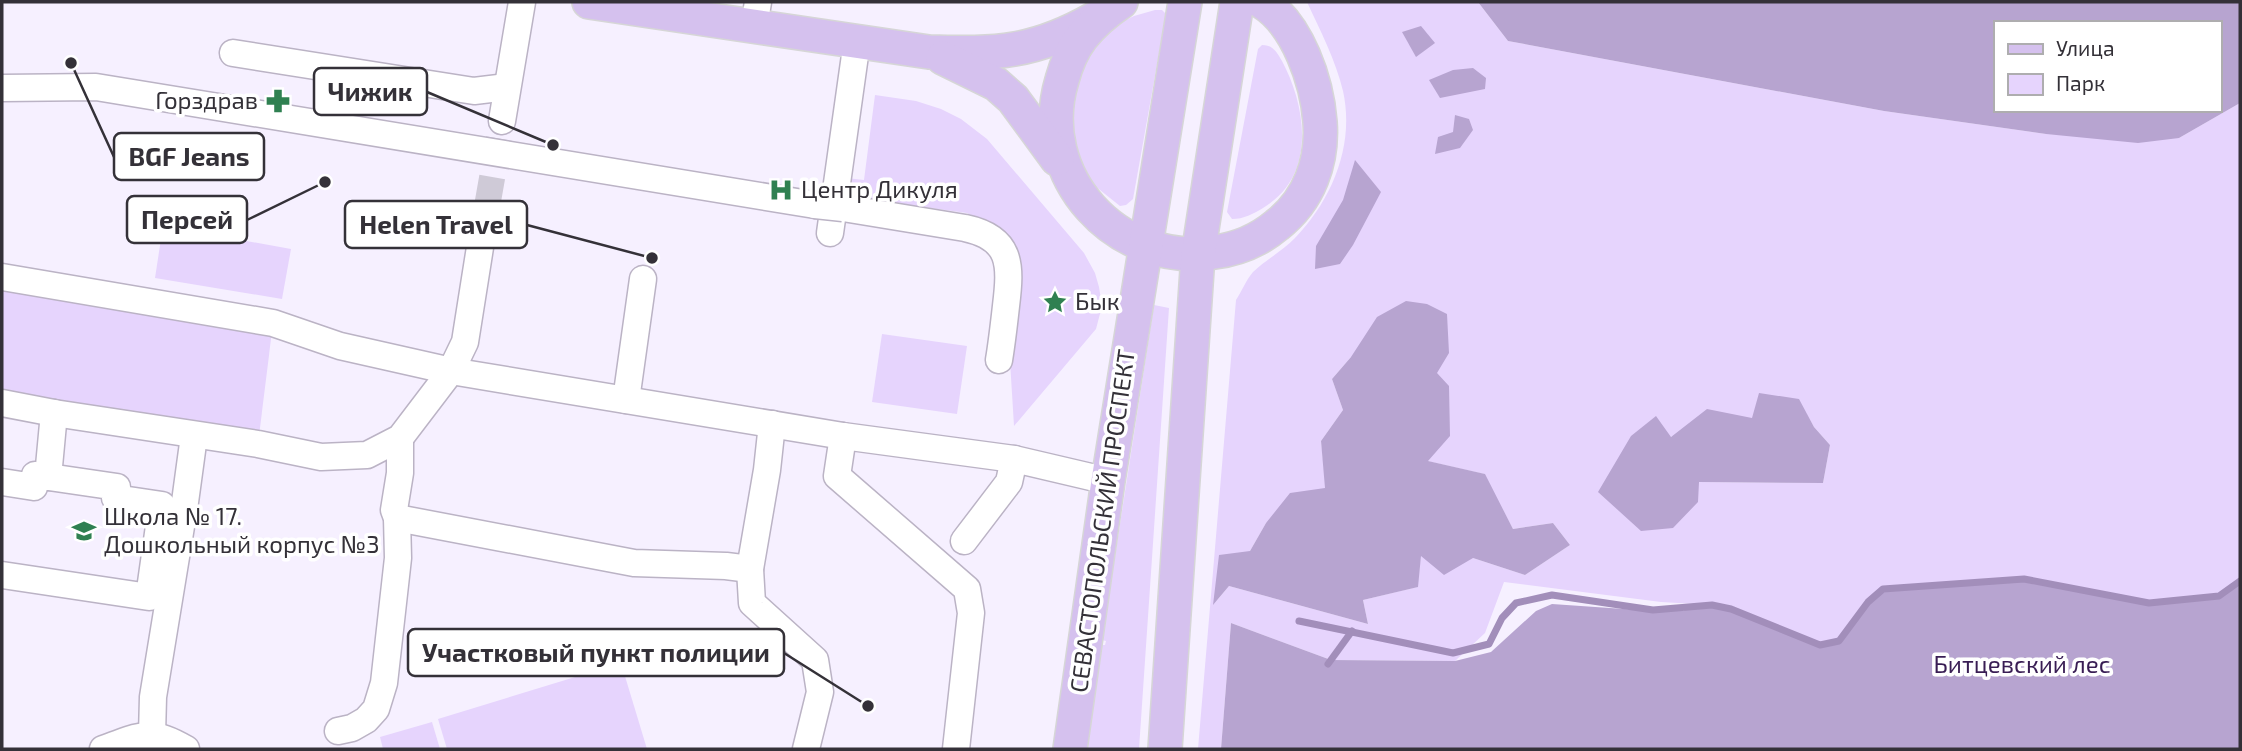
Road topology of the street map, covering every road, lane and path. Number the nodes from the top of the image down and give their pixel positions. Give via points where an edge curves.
1 (522, 2) edge
2 (589, 2) edge
3 (1185, 2) edge
4 (1237, 2) edge
5 (1262, 2) edge
6 (1112, 8) edge
7 (756, 14) edge
8 (856, 41) junction
9 (929, 52) junction
10 (233, 53) dead end
11 (507, 87) junction
12 (2, 88) edge
13 (502, 121) tunnel mouth
14 (1071, 182) junction
15 (830, 233) dead end
16 (481, 241) tunnel mouth
17 (1144, 246) junction
18 (1198, 255) junction
19 (2, 278) edge
20 (643, 279) dead end
21 (999, 360) dead end
22 (451, 371) junction
23 (626, 400) junction
24 (2, 403) edge
25 (54, 413) junction
26 (772, 424) junction
27 (194, 436) junction
28 (843, 436) junction
29 (400, 438) junction
30 (1014, 459) junction
31 (48, 477) junction
32 (1108, 481) junction
33 (2, 482) edge
34 (397, 518) junction
35 (964, 541) dead end
36 (750, 569) junction
37 (2, 575) edge
38 (338, 732) dead end
39 (152, 735) junction
40 (103, 749) edge
41 (186, 749) edge
42 (806, 749) edge
43 (956, 749) edge
44 (1070, 749) edge
45 (1165, 749) edge

1 - 11 lane
2 - 7 main road
3 - 17 main road, СЕВАСТОПОЛЬСКИЙ ПРОСПЕКТ
4 - 18 main road
5 - 18 main road via 1285,25 1312,75 1320,122 1318,161 1308,189 1291,214 1264,236 1233,250
6 - 9 main road via 1035,46 981,54
6 - 14 main road via 1081,38 1058,92 1055,122
7 - 8 main road
8 - 9 main road
8 - 15 lane
9 - 14 main road via 996,84 1013,99
10 - 11 lane via 474,92
11 - 13 lane
12 - 21 lane, bridge via 96,87 973,229 1002,247 1008,262
14 - 17 main road via 1090,209 1115,231
16 - 22 lane via 465,342
17 - 18 main road
17 - 32 main road, СЕВАСТОПОЛЬСКИЙ ПРОСПЕКТ
18 - 45 main road
19 - 22 lane via 273,323 341,346
20 - 23 lane
22 - 23 lane
22 - 29 lane
23 - 26 lane
24 - 25 lane
25 - 27 lane
25 - 31 lane
26 - 28 lane
26 - 36 lane via 774,473
27 - 29 lane via 321,457 367,455
27 - 39 lane via 153,697
28 - 30 lane
28 - 43 lane via 837,476 967,589 971,613
29 - 34 lane
30 - 32 lane
30 - 35 lane via 1009,482
31 - 33 lane via 35,475 34,487
31 - 37 lane via 117,487 115,498 162,505 149,597
32 - 44 main road, СЕВАСТОПОЛЬСКИЙ ПРОСПЕКТ
34 - 36 lane via 634,563
34 - 38 lane via 398,558 384,683 376,709 366,720
36 - 42 lane via 752,603 815,660 820,692
39 - 40 lane
39 - 41 lane via 167,737

